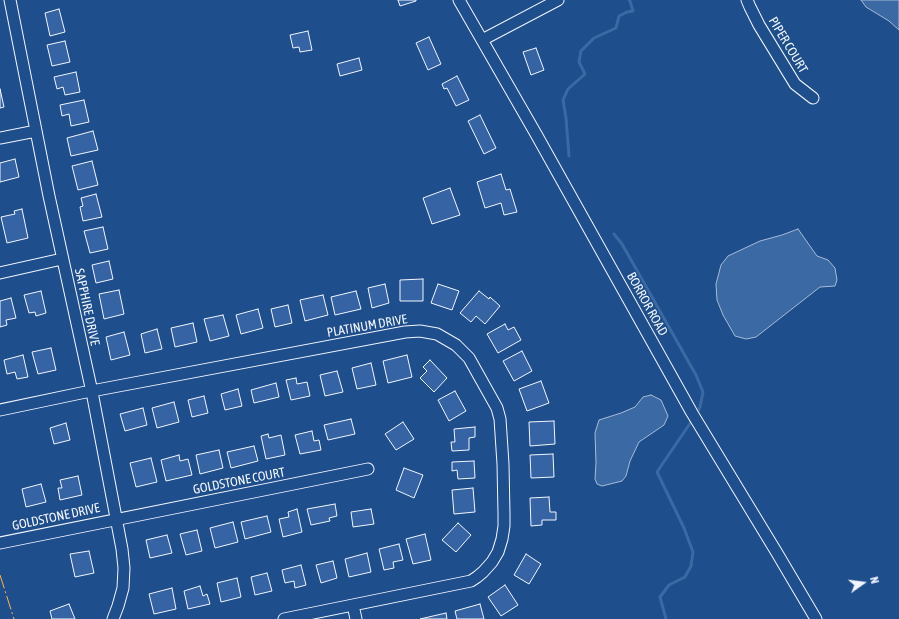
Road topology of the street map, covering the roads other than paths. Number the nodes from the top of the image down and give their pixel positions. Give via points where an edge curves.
1 (10, 0) edge
2 (460, 0) edge
3 (747, 0) edge
4 (551, 2) edge
5 (482, 40) junction
6 (813, 98) dead end
7 (36, 131) junction
8 (0, 138) edge
9 (62, 259) junction
10 (0, 273) edge
11 (92, 392) junction
12 (0, 410) edge
13 (368, 469) dead end
14 (117, 519) junction
15 (0, 543) edge
16 (353, 605) junction
17 (113, 619) edge
18 (284, 619) edge
19 (356, 619) edge
20 (816, 619) edge

1 - 7 street, SAPPHIRE DRIVE
2 - 5 street, BORROR ROAD
3 - 6 street, PIPER COURT via 795,84
4 - 5 street
5 - 20 street, BORROR ROAD via 694,417
7 - 8 street
7 - 9 street, SAPPHIRE DRIVE
9 - 10 street
9 - 11 street, SAPPHIRE DRIVE
11 - 12 street, PLATINUM DRIVE
11 - 14 street, SAPPHIRE DRIVE
11 - 16 street, PLATINUM DRIVE via 405,332 437,334 456,345 469,358 497,408 500,419 504,526 498,552 483,572 471,581
13 - 14 street, GOLDSTONE COURT
14 - 15 street, GOLDSTONE DRIVE
14 - 17 street, SAPPHIRE DRIVE via 124,568 123,588
16 - 18 street, PLATINUM DRIVE
16 - 19 street

